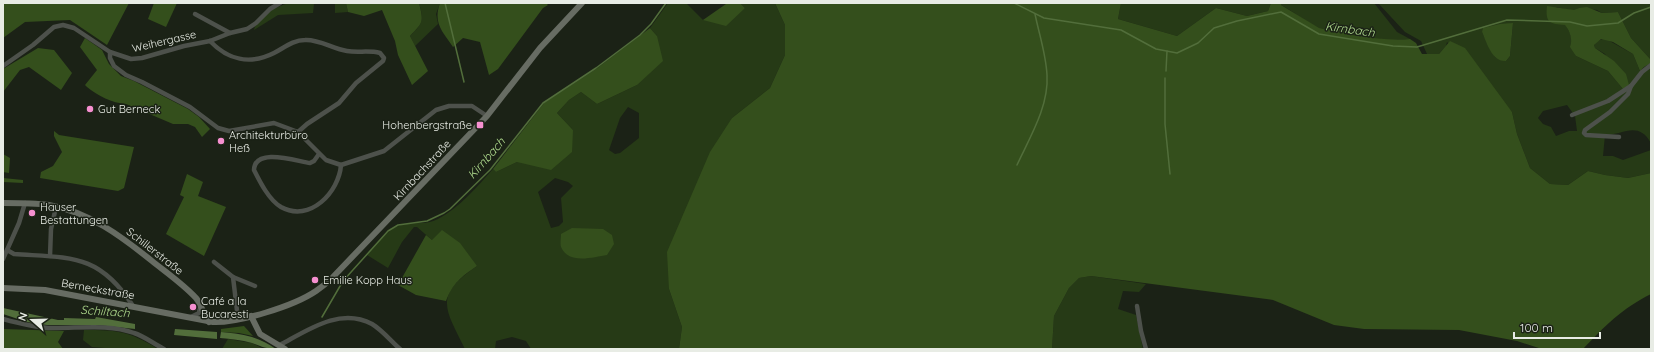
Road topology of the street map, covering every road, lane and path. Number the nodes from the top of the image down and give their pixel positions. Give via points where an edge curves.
1 (280, 3) edge
2 (582, 3) edge
3 (195, 14) dead end
4 (230, 33) junction
5 (210, 41) junction
6 (110, 52) junction
7 (1651, 65) edge
8 (3, 66) edge
9 (1631, 86) junction
10 (1572, 115) dead end
11 (487, 116) junction
12 (298, 132) junction
13 (1619, 137) dead end
14 (319, 154) junction
15 (341, 164) junction
16 (25, 203) junction
17 (3, 204) edge
18 (56, 206) junction
19 (7, 250) junction
20 (50, 256) junction
21 (3, 259) edge
22 (214, 262) dead end
23 (233, 277) junction
24 (255, 286) dead end
25 (3, 288) edge
26 (133, 306) junction
27 (200, 306) junction
28 (1137, 306) dead end
29 (251, 316) junction
30 (188, 318) junction
31 (3, 319) edge
32 (238, 319) junction
33 (209, 322) junction
34 (280, 345) junction
35 (164, 349) edge
36 (285, 349) edge
37 (400, 349) edge
38 (1146, 349) edge

1 - 4 street, Weihergasse via 247,29
2 - 11 main road, Kirnbachstraße via 540,48
3 - 4 street, Weihergasse
4 - 5 street, Weihergasse
5 - 6 street, Weihergasse via 142,58 130,59
5 - 12 street via 226,55 250,60 261,58 295,41 305,40 346,51 380,53 383,61 356,83 339,103
6 - 8 street, Weihergasse via 74,28 63,25 54,27
6 - 12 street via 114,66 126,75 190,107 218,128 229,131 274,123
7 - 9 street
9 - 10 street via 1608,101
9 - 13 street via 1628,94 1584,133 1592,136
11 - 15 street via 472,106 449,106 436,110 384,151
11 - 29 main road, Kirnbachstraße via 317,291 299,301
12 - 14 street
14 - 15 street via 326,160
14 - 15 street via 310,163 260,158 254,170 276,203 290,211 301,211 317,205 330,194 341,172
16 - 17 main road, Schillerstraße
16 - 18 main road, Schillerstraße
16 - 19 street
18 - 20 street via 51,229
18 - 27 main road, Schillerstraße via 89,218 120,236 186,289
19 - 20 street via 14,254
19 - 21 street
20 - 26 street via 70,258 95,267 122,288
22 - 23 street
23 - 24 street
23 - 32 street
25 - 26 main road, Berneckstraße via 45,290
26 - 30 main road, Berneckstraße
27 - 30 street via 199,314
27 - 33 main road, Schillerstraße
28 - 38 street via 1140,331
29 - 32 main road, Berneckstraße
29 - 34 main road via 260,334
30 - 33 main road, Berneckstraße
31 - 35 street via 47,328 123,330 135,333
32 - 33 main road, Berneckstraße
34 - 36 main road
34 - 37 street via 328,320 353,318 373,325

